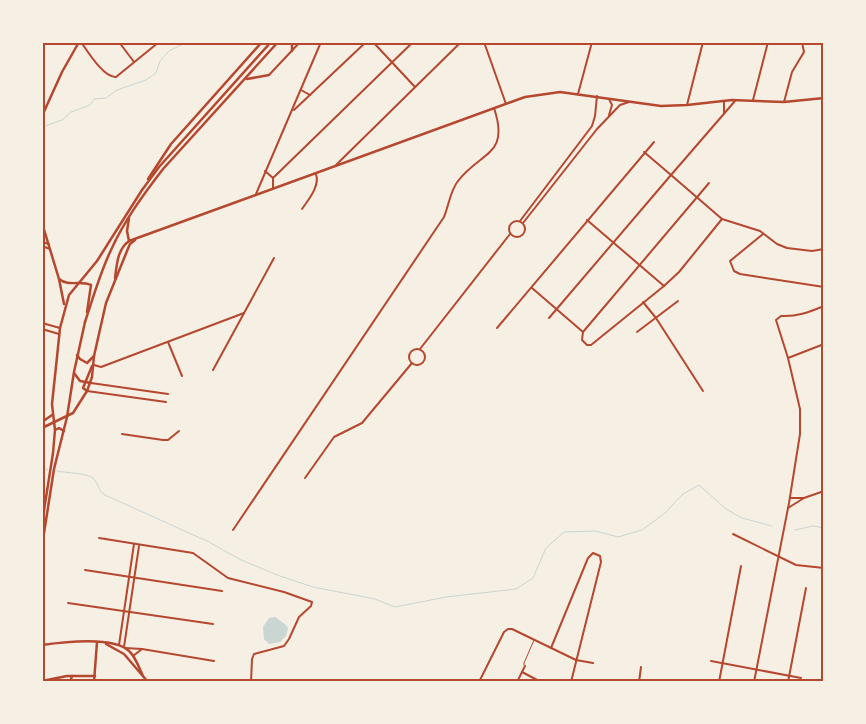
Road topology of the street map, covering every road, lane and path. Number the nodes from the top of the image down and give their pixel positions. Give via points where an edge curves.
1 (80, 42) edge
2 (119, 42) edge
3 (159, 42) edge
4 (262, 42) edge
5 (271, 42) edge
6 (278, 42) edge
7 (292, 42) edge
8 (300, 42) edge
9 (321, 42) edge
10 (366, 42) edge
11 (373, 42) edge
12 (413, 42) edge
13 (461, 42) edge
14 (484, 42) edge
15 (592, 42) edge
16 (703, 42) edge
17 (768, 42) edge
18 (802, 42) edge
19 (155, 44) edge
20 (292, 51) junction
21 (134, 62) junction
22 (392, 64) junction
23 (269, 75) joint
24 (245, 79) junction
25 (824, 83) edge
26 (414, 87) junction
27 (301, 90) junction
28 (578, 94) junction
29 (310, 95) junction
30 (597, 96) junction
31 (608, 98) junction
32 (822, 98) edge
33 (736, 100) junction
34 (752, 100) junction
35 (724, 101) junction
36 (630, 102) junction
37 (784, 102) junction
38 (506, 104) junction
39 (687, 105) junction
40 (494, 108) junction
41 (292, 112) junction
42 (724, 114) junction
43 (42, 116) edge
44 (608, 117) junction
45 (654, 142) dead end
46 (644, 152) junction
47 (346, 155) junction
48 (347, 162) junction
49 (335, 166) junction
50 (265, 171) junction
51 (316, 173) junction
52 (670, 175) junction
53 (273, 178) junction
54 (710, 183) dead end
55 (273, 189) junction
56 (142, 190) junction
57 (255, 195) junction
58 (697, 197) junction
59 (302, 210) dead end
60 (129, 216) junction
61 (722, 219) junction
62 (587, 220) junction
63 (520, 221) junction
64 (42, 223) edge
65 (523, 223) junction
66 (764, 233) junction
67 (510, 234) junction
68 (138, 238) junction
69 (129, 241) junction
70 (42, 242) edge
71 (614, 242) junction
72 (49, 244) junction
73 (42, 246) edge
74 (824, 248) edge
75 (50, 249) junction
76 (127, 251) junction
77 (274, 258) dead end
78 (640, 265) junction
79 (115, 278) junction
80 (59, 279) junction
81 (78, 284) junction
82 (664, 286) junction
83 (824, 287) edge
84 (531, 288) junction
85 (678, 301) dead end
86 (643, 302) junction
87 (824, 306) edge
88 (65, 308) junction
89 (557, 310) junction
90 (244, 313) junction
91 (549, 318) dead end
92 (656, 318) junction
93 (85, 322) junction
94 (42, 323) edge
95 (60, 328) junction
96 (497, 328) dead end
97 (42, 329) edge
98 (583, 332) junction
99 (638, 332) dead end
100 (59, 334) junction
101 (168, 342) junction
102 (824, 344) edge
103 (420, 349) junction
104 (77, 355) junction
105 (94, 356) junction
106 (788, 358) junction
107 (87, 363) junction
108 (412, 363) junction
109 (92, 365) junction
110 (213, 370) dead end
111 (74, 372) junction
112 (182, 376) dead end
113 (85, 382) junction
114 (91, 383) junction
115 (87, 391) junction
116 (703, 391) dead end
117 (168, 394) dead end
118 (166, 402) dead end
119 (52, 415) junction
120 (67, 417) junction
121 (42, 422) edge
122 (53, 424) junction
123 (42, 428) edge
124 (55, 430) junction
125 (64, 431) junction
126 (179, 431) dead end
127 (122, 434) dead end
128 (53, 452) junction
129 (57, 459) junction
130 (305, 478) dead end
131 (824, 491) edge
132 (790, 498) junction
133 (804, 498) junction
134 (788, 508) junction
135 (42, 523) edge
136 (233, 530) dead end
137 (733, 534) dead end
138 (98, 538) dead end
139 (134, 544) junction
140 (139, 544) junction
141 (42, 546) edge
142 (778, 556) junction
143 (741, 566) dead end
144 (824, 568) edge
145 (85, 570) dead end
146 (130, 576) junction
147 (134, 577) junction
148 (806, 588) dead end
149 (222, 591) dead end
150 (68, 603) dead end
151 (124, 611) junction
152 (129, 612) junction
153 (213, 624) dead end
154 (534, 640) junction
155 (97, 642) junction
156 (103, 643) junction
157 (42, 645) edge
158 (119, 645) junction
159 (124, 647) junction
160 (142, 648) junction
161 (552, 648) junction
162 (116, 649) junction
163 (133, 656) junction
164 (128, 659) junction
165 (576, 660) junction
166 (214, 661) dead end
167 (711, 661) dead end
168 (723, 663) junction
169 (593, 664) dead end
170 (525, 666) joint
171 (641, 667) dead end
172 (756, 670) junction
173 (522, 672) junction
174 (72, 676) junction
175 (95, 676) junction
176 (143, 676) junction
177 (789, 676) junction
178 (801, 678) dead end
179 (43, 681) edge
180 (48, 682) edge
181 (70, 682) edge
182 (94, 682) edge
183 (148, 682) edge
184 (251, 682) edge
185 (479, 682) edge
186 (517, 682) edge
187 (541, 682) edge
188 (571, 682) edge
189 (639, 682) edge
190 (719, 682) edge
191 (754, 682) edge
192 (788, 682) edge

1 - 21 street via 111,77
1 - 43 main road
2 - 21 street
3 - 19 street
4 - 56 main road via 159,160
5 - 56 main road
6 - 24 main road
7 - 20 main road
8 - 20 street
9 - 27 street
10 - 29 street
11 - 22 street
12 - 22 street
13 - 26 street
14 - 38 street
15 - 28 street
16 - 39 street
17 - 34 street
18 - 37 street via 804,52 792,72
19 - 21 street
20 - 23 street
22 - 26 street
22 - 53 street
23 - 24 main road
24 - 60 main road via 163,169
25 - 32 street
26 - 47 street
27 - 29 street
27 - 41 street
28 - 30 main road
28 - 38 main road via 536,95
29 - 41 street
30 - 31 main road
30 - 63 street via 592,126
31 - 36 main road
31 - 44 street via 612,105
32 - 37 main road
33 - 34 main road
33 - 35 main road
33 - 42 street
34 - 37 main road
35 - 39 main road
35 - 42 street
36 - 39 main road
36 - 44 street via 620,105
38 - 40 main road
40 - 48 main road
40 - 136 street via 500,132 497,142 457,182 444,217
41 - 50 street
42 - 52 street
44 - 65 street
45 - 46 street
46 - 52 street
46 - 62 street
47 - 48 street
47 - 49 street
48 - 49 main road
49 - 51 main road
50 - 53 street
50 - 57 street
51 - 55 main road
51 - 59 street via 315,188
52 - 58 street
52 - 71 street
53 - 55 street
54 - 58 street
55 - 57 main road
56 - 81 main road via 97,261
57 - 68 main road
58 - 61 street
58 - 78 street
60 - 69 main road
60 - 93 main road via 110,252
61 - 66 street
61 - 82 street
62 - 71 street
62 - 84 street
63 - 65 street
63 - 67 street via 510,224
64 - 72 main road
65 - 67 street via 525,231 522,236
66 - 74 street via 787,248 812,251
66 - 83 street via 730,261 734,271
67 - 103 street
68 - 69 main road
68 - 76 main road
69 - 76 main road
69 - 79 main road via 120,253
70 - 72 street
71 - 78 street
71 - 89 street
72 - 75 main road
73 - 75 street
75 - 80 main road
76 - 79 main road
77 - 90 street
78 - 82 street
78 - 98 street
79 - 105 main road
80 - 81 main road via 68,284
80 - 88 main road
81 - 88 main road via 69,295
81 - 93 main road via 91,285
82 - 86 street
84 - 89 street
84 - 96 street
85 - 92 street
86 - 92 street
86 - 98 street via 591,345 582,340
87 - 106 street via 804,314 777,318
88 - 95 main road
89 - 91 street
89 - 98 street
90 - 101 street
90 - 110 street
92 - 99 street
92 - 116 street
93 - 104 main road
94 - 95 street
95 - 100 main road
97 - 100 street
100 - 119 main road
101 - 109 street via 101,368
101 - 112 street
102 - 106 street
103 - 108 street via 411,352 409,358
103 - 108 street via 424,354 423,361
104 - 107 main road
104 - 111 main road
105 - 107 main road
105 - 109 main road
106 - 132 street via 801,422
107 - 109 main road
108 - 130 street via 362,423 334,437
109 - 113 main road
109 - 114 main road
111 - 113 main road
111 - 120 main road
113 - 114 main road
113 - 115 main road via 83,388
114 - 115 main road
114 - 117 street
115 - 118 street
115 - 120 main road
119 - 121 main road
119 - 122 main road
120 - 122 main road
120 - 125 main road
122 - 123 main road
122 - 124 main road
124 - 125 main road
124 - 128 main road
125 - 129 main road
126 - 127 street via 168,440
128 - 129 main road
128 - 135 main road
129 - 141 main road
131 - 133 street
132 - 133 street
132 - 134 street
133 - 134 street
134 - 142 street
137 - 142 street
138 - 139 street
139 - 140 street
139 - 146 street
140 - 147 street
140 - 184 street via 193,553 228,578 312,602 298,617 284,646 254,654
142 - 144 street via 796,565
142 - 172 street
143 - 168 street
145 - 146 street
146 - 147 street
146 - 151 street
147 - 149 street
147 - 152 street
148 - 177 street
150 - 151 street
151 - 152 street
151 - 158 street
152 - 153 street
152 - 159 street
154 - 161 street
154 - 170 street
154 - 185 street via 512,629 504,632
155 - 156 main road
155 - 157 main road
155 - 175 main road
156 - 158 main road
156 - 162 main road
158 - 159 main road
158 - 162 main road
159 - 160 street
159 - 163 main road
160 - 163 street
160 - 166 street
161 - 165 street
161 - 165 street via 588,558 593,554 601,558
162 - 164 main road
163 - 164 main road
163 - 176 main road
164 - 176 main road
165 - 169 street
165 - 188 street
167 - 168 street
168 - 172 street
168 - 190 street
170 - 173 street
171 - 189 street
172 - 177 street
172 - 191 street
173 - 186 street
173 - 187 street
174 - 175 main road
174 - 179 main road
174 - 181 main road
175 - 182 main road
176 - 183 main road
177 - 178 street
177 - 192 street
179 - 180 main road

